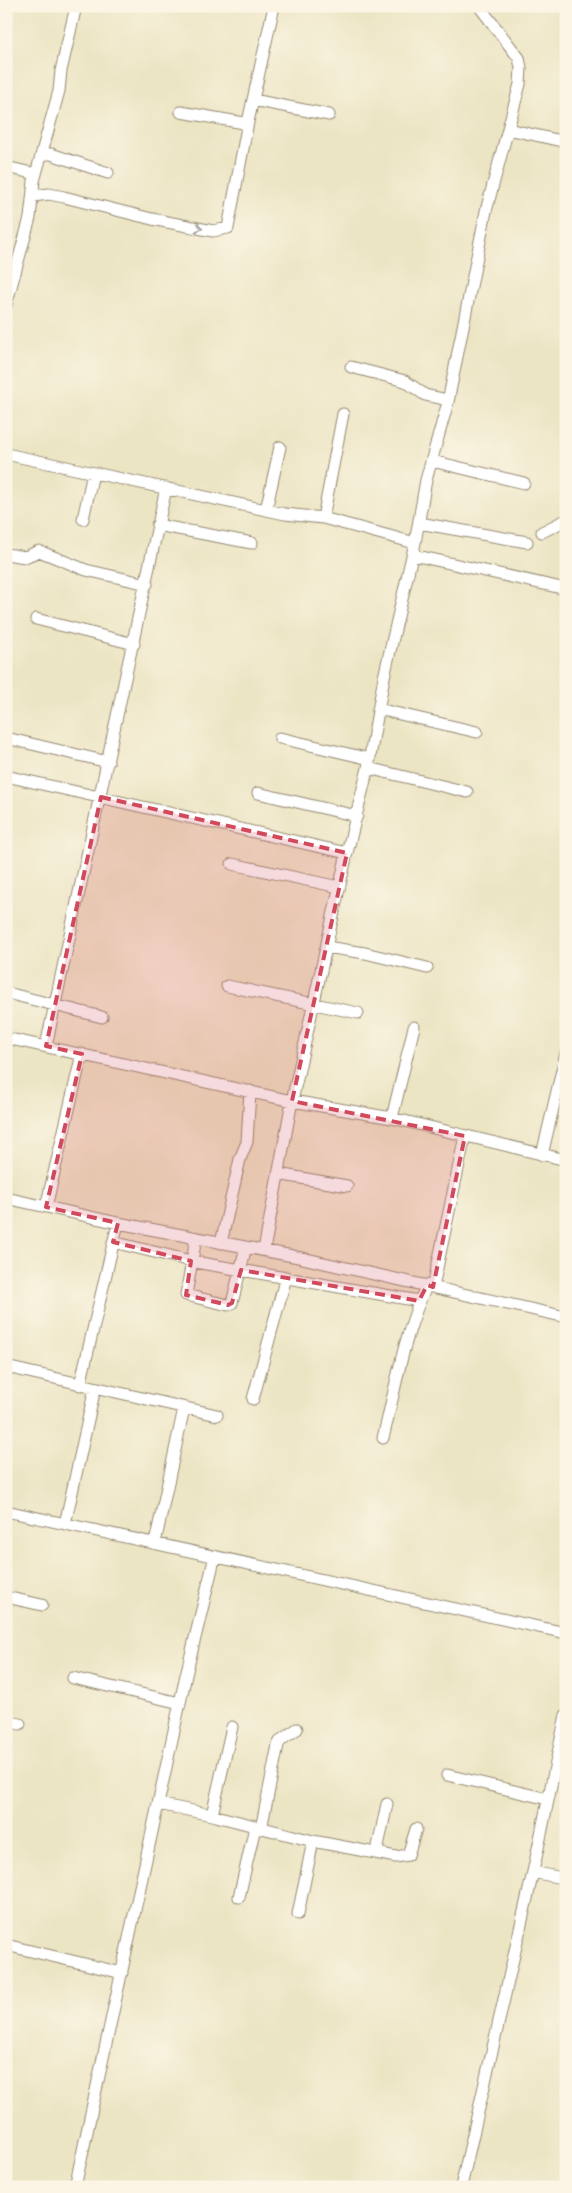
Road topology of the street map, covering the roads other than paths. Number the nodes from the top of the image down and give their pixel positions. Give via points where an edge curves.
1 (76, 6) edge
2 (274, 6) edge
3 (479, 6) edge
4 (253, 100) junction
5 (181, 112) dead end
6 (329, 115) dead end
7 (248, 122) junction
8 (508, 129) junction
9 (566, 142) edge
10 (42, 154) junction
11 (6, 167) edge
12 (108, 173) dead end
13 (36, 174) junction
14 (33, 196) junction
15 (6, 305) edge
16 (351, 368) dead end
17 (448, 400) junction
18 (343, 414) dead end
19 (280, 447) dead end
20 (6, 454) edge
21 (432, 461) junction
22 (93, 473) junction
23 (524, 483) dead end
24 (166, 488) junction
25 (266, 510) junction
26 (323, 518) junction
27 (83, 519) dead end
28 (566, 520) edge
29 (419, 523) junction
30 (157, 525) junction
31 (542, 532) dead end
32 (252, 542) dead end
33 (527, 542) dead end
34 (416, 543) junction
35 (6, 554) edge
36 (413, 555) junction
37 (146, 584) junction
38 (566, 589) edge
39 (36, 619) dead end
40 (134, 644) junction
41 (378, 709) junction
42 (477, 732) dead end
43 (6, 738) edge
44 (280, 738) dead end
45 (108, 762) junction
46 (369, 764) junction
47 (6, 776) edge
48 (467, 792) dead end
49 (258, 793) dead end
50 (101, 797) junction
51 (357, 816) junction
52 (347, 853) junction
53 (232, 864) dead end
54 (339, 887) junction
55 (326, 947) junction
56 (427, 968) dead end
57 (227, 986) dead end
58 (7, 993) edge
59 (55, 1005) junction
60 (312, 1005) junction
61 (358, 1013) dead end
62 (102, 1017) dead end
63 (414, 1027) dead end
64 (6, 1038) edge
65 (46, 1046) junction
66 (566, 1053) edge
67 (82, 1054) junction
68 (250, 1091) junction
69 (292, 1101) junction
70 (392, 1118) junction
71 (465, 1136) junction
72 (542, 1155) junction
73 (566, 1160) edge
74 (278, 1174) junction
75 (347, 1186) dead end
76 (6, 1198) edge
77 (46, 1207) junction
78 (118, 1223) junction
79 (196, 1238) junction
80 (113, 1242) junction
81 (221, 1243) junction
82 (246, 1247) junction
83 (264, 1250) junction
84 (191, 1261) junction
85 (241, 1270) junction
86 (286, 1278) junction
87 (430, 1286) junction
88 (419, 1301) junction
89 (566, 1317) edge
90 (6, 1366) edge
91 (80, 1385) junction
92 (95, 1388) junction
93 (253, 1399) dead end
94 (184, 1408) junction
95 (217, 1415) dead end
96 (383, 1438) dead end
97 (6, 1511) edge
98 (65, 1524) junction
99 (155, 1543) junction
100 (215, 1556) junction
101 (6, 1597) edge
102 (42, 1605) dead end
103 (566, 1633) edge
104 (73, 1678) dead end
105 (180, 1703) junction
106 (566, 1715) edge
107 (6, 1721) edge
108 (20, 1724) dead end
109 (232, 1727) dead end
110 (297, 1729) dead end
111 (447, 1775) dead end
112 (548, 1799) junction
113 (158, 1804) junction
114 (388, 1804) dead end
115 (212, 1815) junction
116 (258, 1828) junction
117 (416, 1829) dead end
118 (313, 1841) junction
119 (377, 1851) junction
120 (533, 1872) junction
121 (566, 1879) edge
122 (239, 1897) dead end
123 (298, 1914) dead end
124 (6, 1946) edge
125 (122, 1972) junction
126 (75, 2187) edge
127 (460, 2187) edge

1 - 10 street
2 - 4 street
3 - 8 street via 521,63 520,84
4 - 6 street
4 - 7 street
5 - 7 street
14 -> 7 street via 64,197 214,231 228,228
8 - 9 street
8 - 17 street via 486,211
10 - 12 street
10 - 13 street
11 - 13 street
13 - 14 street
14 - 15 street
16 - 17 street via 404,380 425,395
17 - 21 street
18 - 26 street
19 - 25 street
20 - 22 street
21 - 23 street
21 - 29 street
22 - 24 street
22 - 27 street
24 - 25 street
24 - 30 street
25 - 26 street
26 - 34 street
28 - 31 street
29 - 33 street
29 - 34 street
30 - 32 street
30 - 37 street
34 - 36 street
35 - 37 street via 25,558 39,551 86,570
36 - 38 street
36 - 41 street
37 - 40 street
39 - 40 street
40 - 45 street
41 - 42 street
41 - 46 street
43 - 45 street
44 - 46 street
45 - 50 street
46 - 48 street
46 - 51 street
47 - 50 street
49 - 51 street
50 - 52 street
50 - 59 street
51 - 52 street
52 - 54 street
53 - 54 street
54 - 55 street
55 - 56 street
55 - 60 street
57 - 60 street
58 - 59 street
59 - 62 street
59 - 65 street
60 - 61 street
60 - 69 street
63 - 70 street
64 - 65 street
65 - 67 street
66 - 72 street
67 - 68 street
67 - 77 street
68 - 69 street
68 - 81 street via 247,1142
69 - 70 street
69 - 74 street
70 - 71 street
71 - 72 street
71 - 87 street
72 - 73 street
74 - 75 street
74 - 83 street
76 - 77 street
77 - 78 street
78 - 79 street
78 - 80 street
79 - 81 street
79 - 84 street
80 - 84 street
80 - 91 street
81 - 82 street
82 - 83 street
82 - 85 street
83 - 87 street
84 - 85 street
84 - 85 street via 186,1294 228,1305 232,1303
85 - 86 street
86 - 88 street
86 - 93 street
87 - 88 street
87 - 89 street
88 - 96 street
90 - 91 street
91 - 92 street
92 - 94 street
92 - 98 street
94 - 95 street
94 - 99 street
97 - 98 street
98 - 99 street
99 - 100 street
100 - 103 street
100 - 105 street
101 - 102 street
104 - 105 street
105 - 113 street
106 - 112 street
107 - 108 street
109 - 115 street
110 - 116 street via 278,1745
111 - 112 street
112 - 120 street
113 - 115 street
113 - 125 street
114 - 119 street
115 - 116 street
116 - 118 street
116 - 122 street
117 - 119 street via 408,1855 396,1857
118 - 119 street
118 - 123 street
120 - 121 street
120 - 127 street
124 - 125 street
125 - 126 street

